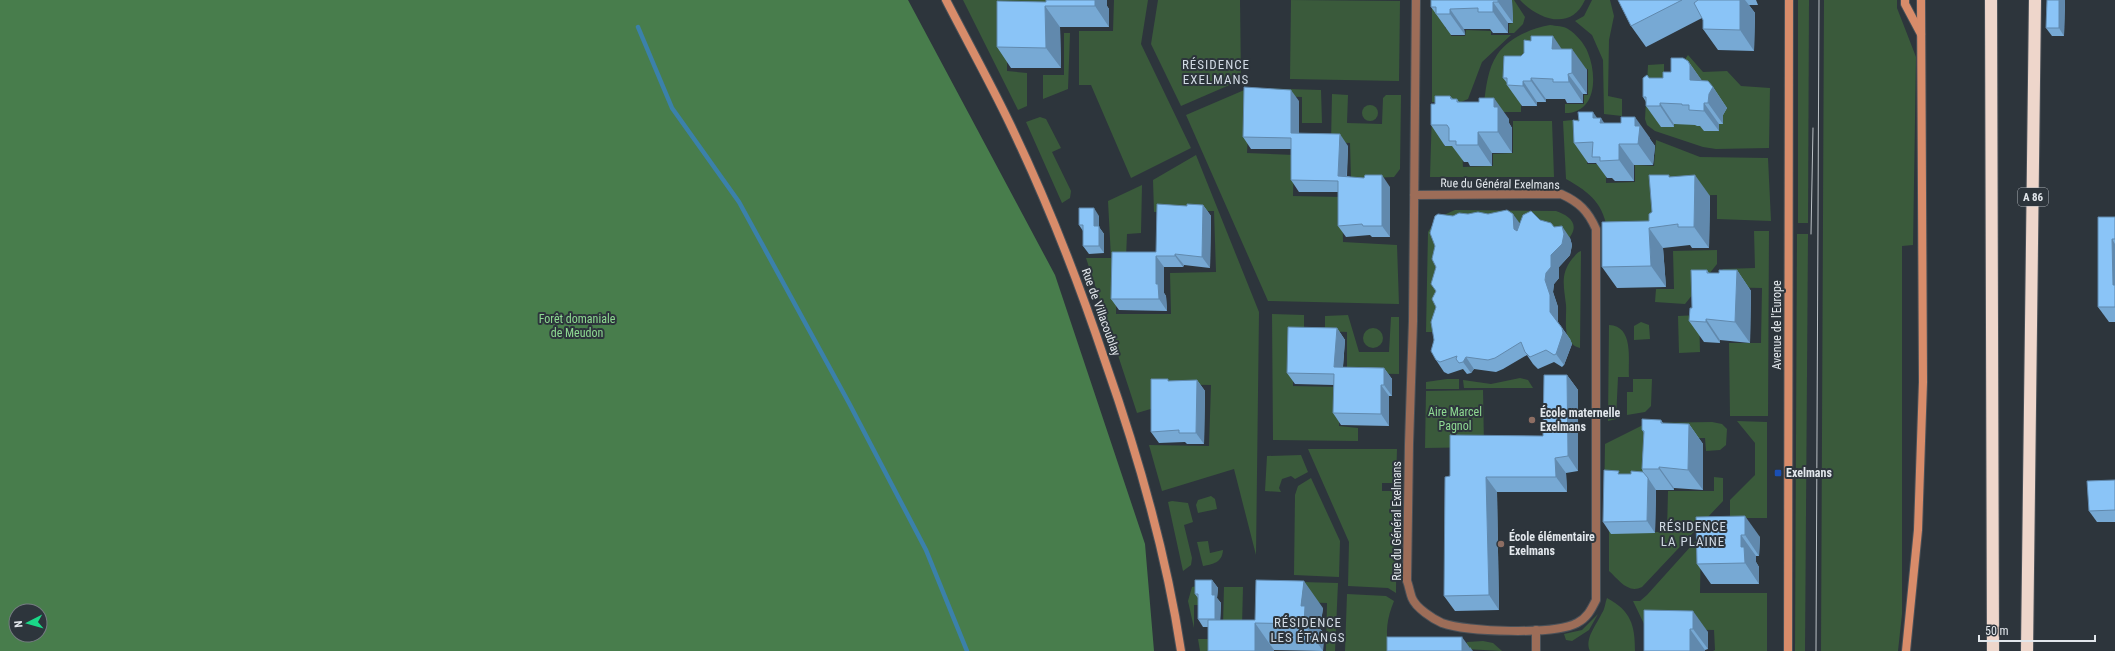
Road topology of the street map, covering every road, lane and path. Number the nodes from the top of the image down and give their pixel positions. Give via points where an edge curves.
1 (946, 0) edge
2 (1416, 0) edge
3 (1789, 0) edge
4 (1905, 0) edge
5 (1921, 0) edge
6 (1991, 0) edge
7 (2035, 0) edge
8 (1921, 35) junction
9 (1414, 194) junction
10 (1536, 630) junction
11 (1181, 651) edge
12 (1536, 651) edge
13 (1788, 651) edge
14 (1906, 651) edge
15 (1993, 651) edge
16 (2028, 651) edge

1 - 11 main road, Rue de Villacoublay via 1011,124 1084,299 1143,477 1168,581
2 - 9 street, Rue du Général Exelmans
3 - 13 main road, Avenue de l'Europe
4 - 8 main road
5 - 8 main road
6 - 15 highway
7 - 16 highway, A 86
8 - 14 main road via 1923,382 1918,530
9 - 10 street, Rue du Général Exelmans via 1407,565 1407,581 1412,600 1427,614 1459,628
9 - 10 street, Rue du Général Exelmans via 1561,194 1574,200 1590,215 1596,229 1596,600 1586,617 1577,623 1556,630
10 - 12 street

